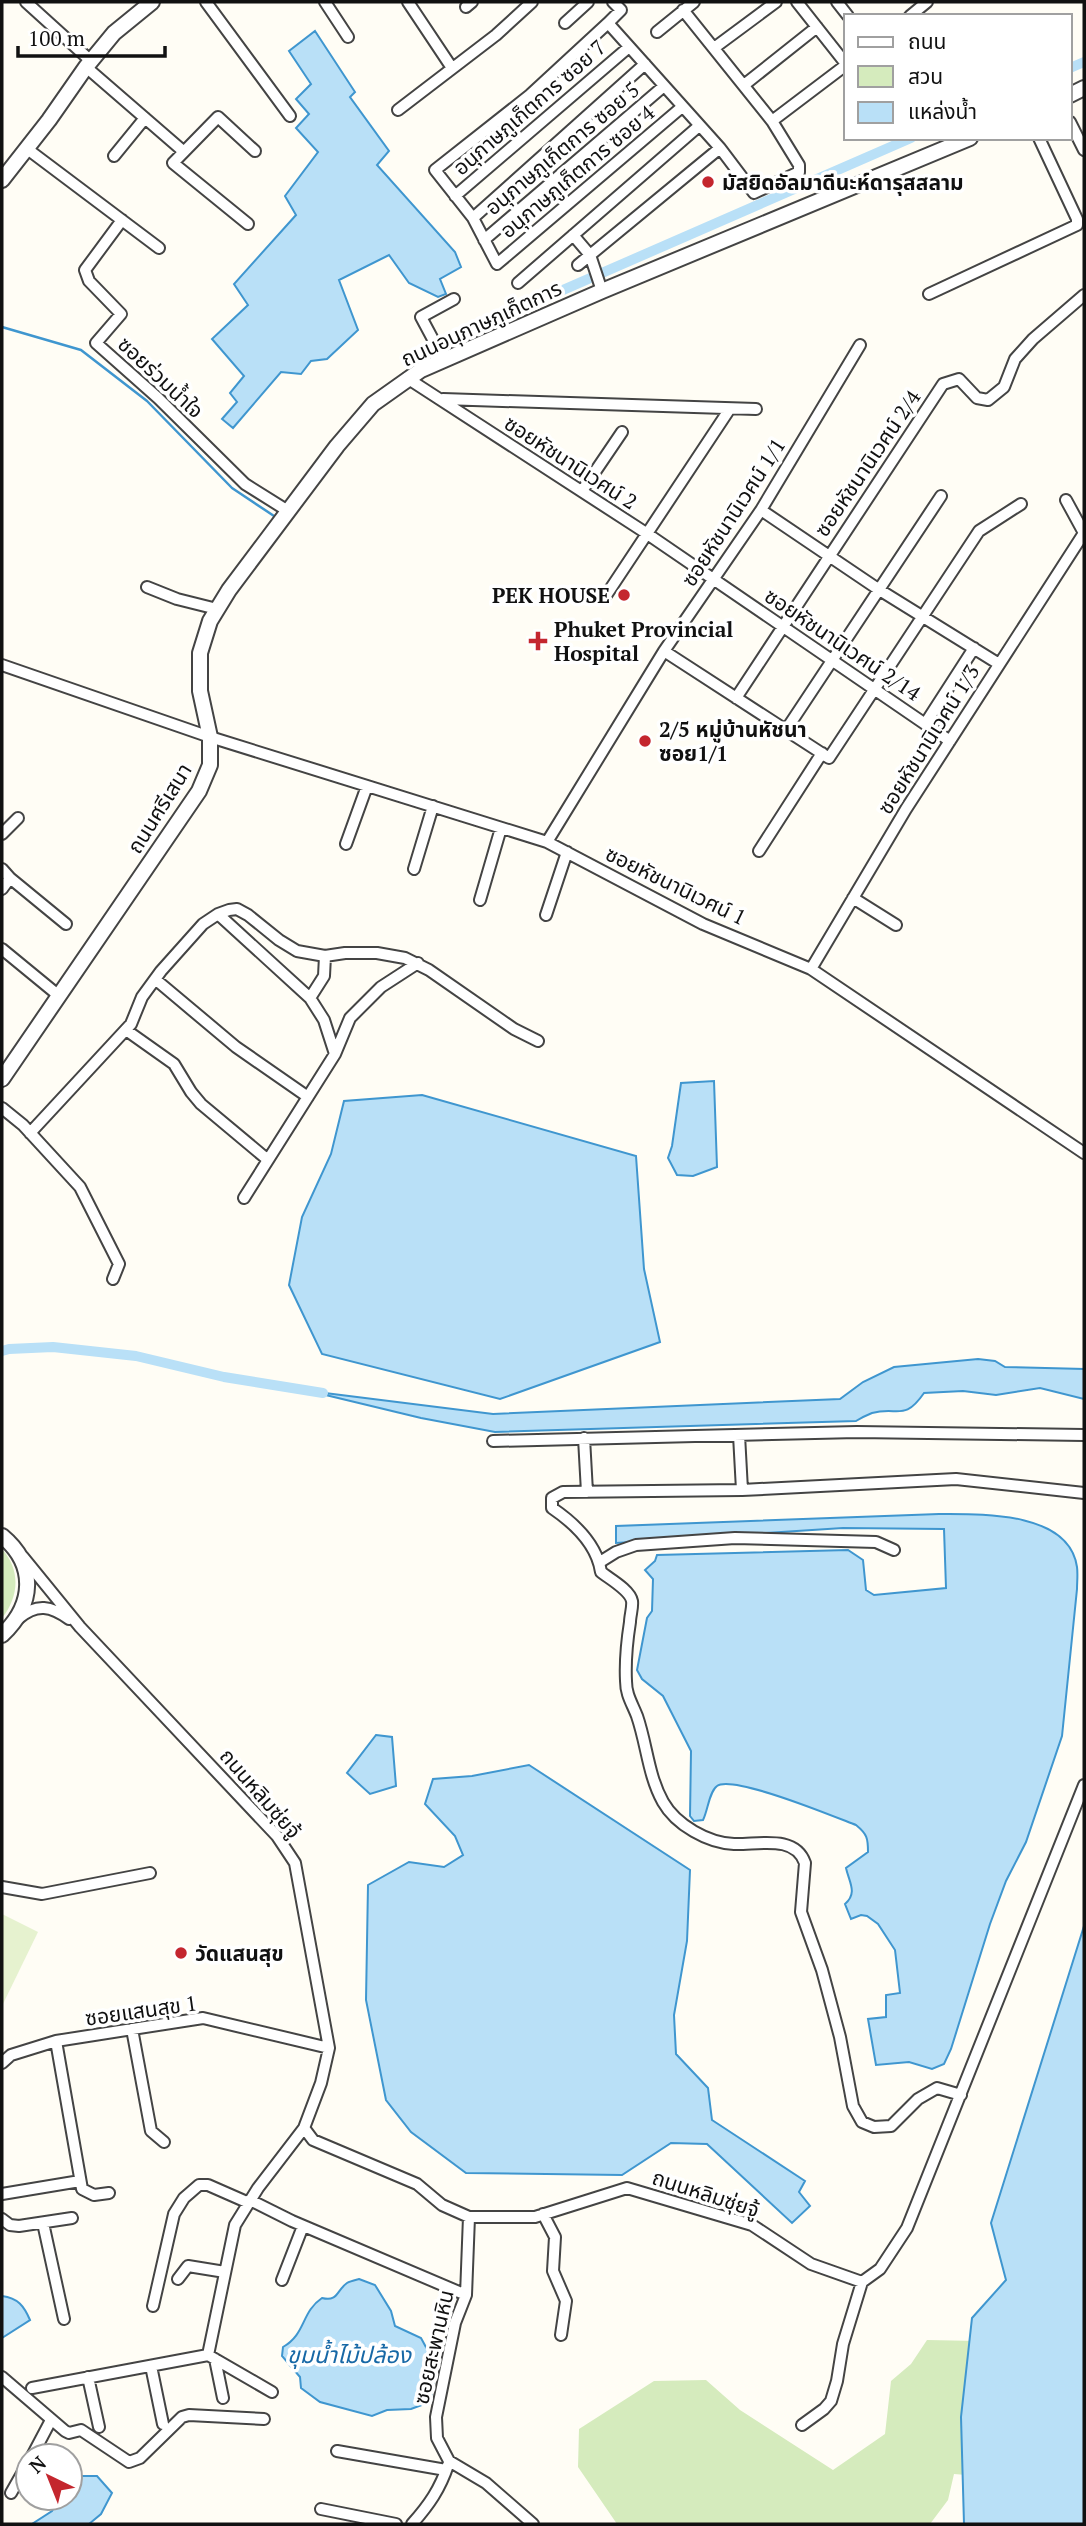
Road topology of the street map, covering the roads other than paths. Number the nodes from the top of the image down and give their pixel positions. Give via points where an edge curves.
1 (26, 2) edge
2 (152, 2) edge
3 (206, 2) edge
4 (325, 2) edge
5 (408, 2) edge
6 (531, 2) edge
7 (588, 2) edge
8 (694, 2) edge
9 (776, 2) edge
10 (797, 2) edge
11 (927, 2) edge
12 (617, 6) edge
13 (683, 10) junction
14 (912, 14) edge
15 (565, 23) dead end
16 (608, 23) junction
17 (817, 27) junction
18 (657, 32) dead end
19 (348, 37) dead end
20 (629, 47) junction
21 (714, 48) junction
22 (844, 62) edge
23 (88, 64) junction
24 (645, 64) junction
25 (844, 67) edge
26 (452, 68) junction
27 (744, 85) junction
28 (664, 86) junction
29 (682, 107) junction
30 (398, 110) dead end
31 (290, 116) dead end
32 (145, 118) junction
33 (772, 121) junction
34 (699, 126) junction
35 (1072, 126) edge
36 (960, 140) edge
37 (1040, 140) edge
38 (936, 145) edge
39 (26, 148) junction
40 (720, 148) junction
41 (255, 150) dead end
42 (1084, 150) edge
43 (183, 151) junction
44 (114, 156) dead end
45 (2, 180) edge
46 (455, 196) junction
47 (472, 218) junction
48 (122, 220) junction
49 (248, 224) dead end
50 (573, 235) junction
51 (484, 240) junction
52 (159, 248) dead end
53 (590, 255) junction
54 (578, 265) dead end
55 (518, 283) dead end
56 (602, 292) junction
57 (929, 294) dead end
58 (1084, 295) edge
59 (454, 299) dead end
60 (860, 345) dead end
61 (444, 360) junction
62 (407, 378) junction
63 (441, 399) junction
64 (756, 409) dead end
65 (729, 410) junction
66 (622, 432) dead end
67 (582, 491) junction
68 (941, 496) dead end
69 (1066, 500) dead end
70 (1021, 504) dead end
71 (761, 510) junction
72 (288, 511) junction
73 (646, 533) junction
74 (1084, 533) edge
75 (828, 555) junction
76 (713, 579) junction
77 (147, 587) dead end
78 (878, 589) junction
79 (605, 597) dead end
80 (217, 609) junction
81 (922, 617) junction
82 (783, 627) junction
83 (974, 648) junction
84 (664, 651) junction
85 (833, 659) junction
86 (2, 664) edge
87 (999, 664) junction
88 (875, 690) junction
89 (736, 698) junction
90 (925, 724) junction
91 (786, 730) junction
92 (210, 737) junction
93 (950, 741) junction
94 (826, 756) junction
95 (367, 786) junction
96 (433, 806) junction
97 (18, 818) dead end
98 (501, 828) junction
99 (2, 834) edge
100 (547, 842) junction
101 (346, 845) dead end
102 (759, 851) dead end
103 (568, 852) junction
104 (2, 869) edge
105 (414, 869) dead end
106 (10, 878) junction
107 (2, 889) edge
108 (853, 898) junction
109 (480, 900) dead end
110 (218, 914) junction
111 (546, 915) dead end
112 (66, 924) dead end
113 (896, 925) dead end
114 (2, 949) edge
115 (325, 956) junction
116 (418, 963) junction
117 (811, 969) junction
118 (155, 979) junction
119 (58, 995) junction
120 (310, 998) junction
121 (126, 1030) junction
122 (27, 1040) junction
123 (538, 1041) dead end
124 (335, 1054) junction
125 (2, 1057) edge
126 (2, 1079) edge
127 (308, 1097) junction
128 (2, 1108) edge
129 (30, 1133) junction
130 (1084, 1153) edge
131 (268, 1160) junction
132 (244, 1198) dead end
133 (113, 1279) dead end
134 (1084, 1434) edge
135 (738, 1435) junction
136 (584, 1438) junction
137 (493, 1441) dead end
138 (741, 1490) junction
139 (587, 1492) junction
140 (1084, 1493) edge
141 (2, 1536) edge
142 (16, 1549) junction
143 (894, 1550) dead end
144 (600, 1562) junction
145 (17, 1620) junction
146 (80, 1627) junction
147 (2, 1635) edge
148 (1084, 1785) edge
149 (150, 1872) dead end
150 (2, 1887) edge
151 (132, 2029) junction
152 (56, 2041) junction
153 (329, 2048) junction
154 (2, 2063) edge
155 (961, 2095) junction
156 (304, 2128) junction
157 (164, 2142) dead end
158 (80, 2181) junction
159 (109, 2193) dead end
160 (2, 2194) edge
161 (250, 2202) junction
162 (543, 2214) junction
163 (469, 2217) junction
164 (72, 2218) dead end
165 (2, 2219) edge
166 (43, 2222) junction
167 (303, 2226) junction
168 (225, 2272) junction
169 (177, 2279) dead end
170 (282, 2280) dead end
171 (862, 2282) junction
172 (466, 2295) junction
173 (153, 2306) dead end
174 (64, 2319) dead end
175 (561, 2335) dead end
176 (211, 2357) junction
177 (151, 2366) junction
178 (2, 2377) edge
179 (88, 2377) junction
180 (32, 2388) dead end
181 (272, 2392) dead end
182 (222, 2398) dead end
183 (264, 2419) dead end
184 (51, 2420) junction
185 (163, 2424) dead end
186 (802, 2425) dead end
187 (99, 2427) dead end
188 (39, 2442) edge
189 (337, 2451) dead end
190 (448, 2466) junction
191 (14, 2489) edge
192 (12, 2493) dead end
193 (321, 2509) dead end
194 (396, 2524) edge
195 (412, 2524) edge
196 (533, 2524) edge

1 - 23 street
2 - 23 street via 114,33
3 - 31 street
4 - 19 street
5 - 26 street
6 - 26 street
7 - 15 street
8 - 13 street
9 - 21 street
10 - 17 street
11 - 14 street
12 - 16 street
13 - 18 street
13 - 21 street
16 - 20 street
16 - 46 street via 530,95 435,170
17 - 22 street
17 - 27 street
20 - 24 street
20 - 46 street, อนุภาษภูเก็ตการ ซอย 7
21 - 27 street
23 - 32 street
23 - 39 street
24 - 28 street
24 - 47 street
25 - 33 street
26 - 30 street
27 - 33 street
28 - 29 street
28 - 51 street, อนุภาษภูเก็ตการ ซอย 5
29 - 34 street
29 - 51 street, อนุภาษภูเก็ตการ ซอย 4 via 497,264
32 - 43 street
32 - 44 street
33 - 40 street via 799,172 754,193
34 - 40 street
34 - 50 street
35 - 42 street
36 - 38 street, ถนนอนุภาษภูเก็ตการ
37 - 57 street via 1077,225
38 - 56 street, ถนนอนุภาษภูเก็ตการ
39 - 45 street
39 - 48 street
40 - 53 street
41 - 43 street via 218,117
43 - 49 street via 173,163
46 - 47 street
47 - 51 street
48 - 52 street
48 - 72 street, ซอยร่วมน้ำใจ via 85,271 121,314 96,343 237,478
50 - 53 street
50 - 55 street
53 - 54 street
53 - 56 street
56 - 61 street, ถนนอนุภาษภูเก็ตการ
58 - 75 street, ซอยหัชนานิเวศน์ 2/4 via 1033,339 1015,359 1004,387 988,400 977,398 959,379 943,384
59 - 61 street via 421,317
60 - 71 street, ซอยหัชนานิเวศน์ 1/1
61 - 62 street, ถนนอนุภาษภูเก็ตการ
62 - 63 street, ซอยหัชนานิเวศน์ 2
62 - 72 street, ถนนอนุภาษภูเก็ตการ via 373,404
63 - 65 street
63 - 67 street, ซอยหัชนานิเวศน์ 2
64 - 65 street
65 - 73 street
66 - 67 street
67 - 73 street, ซอยหัชนานิเวศน์ 2
68 - 78 street
69 - 74 street
70 - 81 street via 979,531
71 - 75 street
71 - 76 street, ซอยหัชนานิเวศน์ 1/1
72 - 80 street, ถนนอนุภาษภูเก็ตการ
73 - 76 street, ซอยหัชนานิเวศน์ 2
73 - 79 street
74 - 87 street, ซอยหัชนานิเวศน์ 1/3
75 - 78 street
75 - 82 street
76 - 82 street, ซอยหัชนานิเวศน์ 2/14
76 - 84 street, ซอยหัชนานิเวศน์ 1/1
77 - 80 street
78 - 81 street
78 - 85 street
80 - 92 street, ถนนอนุภาษภูเก็ตการ via 200,653 200,691
81 - 83 street
81 - 88 street
82 - 85 street, ซอยหัชนานิเวศน์ 2/14
82 - 89 street
83 - 87 street
83 - 90 street
84 - 89 street
84 - 100 street, ซอยหัชนานิเวศน์ 1/1
85 - 88 street, ซอยหัชนานิเวศน์ 2/14
85 - 91 street
86 - 92 street
87 - 93 street, ซอยหัชนานิเวศน์ 1/3
88 - 90 street, ซอยหัชนานิเวศน์ 2/14
88 - 94 street
89 - 91 street
90 - 93 street, ซอยหัชนานิเวศน์ 2/14
91 - 94 street
92 - 95 street, ซอยหัชนานิเวศน์ 1
92 - 119 street, ถนนศรีเสนา via 210,765 199,791
93 - 108 street, ซอยหัชนานิเวศน์ 1/3
94 - 102 street
95 - 96 street, ซอยหัชนานิเวศน์ 1
95 - 101 street
96 - 98 street, ซอยหัชนานิเวศน์ 1
96 - 105 street
97 - 99 street
98 - 100 street, ซอยหัชนานิเวศน์ 1
98 - 109 street
100 - 103 street, ซอยหัชนานิเวศน์ 1
103 - 111 street
103 - 117 street, ซอยหัชนานิเวศน์ 1 via 704,924
104 - 106 street
106 - 107 street
106 - 112 street
108 - 113 street
108 - 117 street, ซอยหัชนานิเวศน์ 1/3
110 - 115 street via 237,909 298,951
110 - 118 street via 203,924
110 - 120 street
114 - 119 street
115 - 116 street via 377,953
115 - 120 street via 324,976
116 - 123 street
116 - 124 street via 366,1000 351,1018
117 - 130 street, ซอยหัชนานิเวศน์ 1
118 - 121 street
118 - 127 street via 236,1047
119 - 122 street, ถนนศรีเสนา
120 - 124 street via 324,1020
121 - 129 street
121 - 131 street via 174,1064 201,1104
122 - 125 street
122 - 126 street, ถนนศรีเสนา
124 - 127 street
127 - 131 street
128 - 129 street
129 - 133 street via 80,1187 119,1264
131 - 132 street
134 - 135 street
135 - 136 street
135 - 138 street
136 - 137 street
136 - 139 street
138 - 139 street
138 - 140 street via 956,1479
139 - 144 street via 563,1492 552,1498 552,1508 574,1525
141 - 142 street
142 - 145 street via 28,1584
142 - 146 street, ถนนหลิมซุ่ยจู้
143 - 144 street via 876,1542 735,1538 636,1545
144 - 155 street via 601,1572 632,1600 628,1696 654,1785 667,1809 713,1840 788,1845 804,1860 801,1912 822,1970 853,2106 862,2122 891,2126 918,2099 937,2088
145 - 146 street, ถนนหลิมซุ่ยจู้ via 27,1611 47,1607
145 - 147 street
146 - 153 street, ถนนหลิมซุ่ยจู้ via 278,1836 295,1863
148 - 155 street
149 - 150 street via 42,1894
151 - 152 street, ซอยแสนสุข 1
151 - 153 street, ซอยแสนสุข 1 via 203,2018
151 - 157 street via 151,2131
152 - 154 street, ซอยแสนสุข 1 via 11,2055
152 - 158 street
153 - 156 street, ถนนหลิมซุ่ยจู้
155 - 171 street via 907,2228 880,2269
156 - 161 street
156 - 163 street, ถนนหลิมซุ่ยจู้ via 313,2140 417,2185 442,2205
158 - 159 street via 88,2194
158 - 160 street
161 - 167 street
161 - 168 street via 235,2225
161 - 173 street via 208,2185 184,2198 174,2214
162 - 163 street, ถนนหลิมซุ่ยจู้
162 - 171 street, ถนนหลิมซุ่ยจู้ via 627,2188 752,2225 811,2264
162 - 175 street via 555,2237 553,2271 566,2301
163 - 172 street, ซอยสะพานหิน
164 - 166 street
165 - 166 street via 19,2226
166 - 174 street
167 - 170 street
167 - 172 street
168 - 169 street via 188,2266
168 - 176 street
171 - 186 street via 831,2401
172 - 190 street, ซอยสะพานหิน via 455,2323 436,2417 437,2438
176 - 177 street
176 - 181 street
176 - 182 street
177 - 179 street
177 - 185 street
178 - 184 street
179 - 180 street
179 - 187 street
183 - 184 street via 182,2417 140,2458 129,2462 81,2430 69,2433
184 - 188 street
189 - 190 street
190 - 195 street via 432,2501
190 - 196 street via 486,2483
191 - 192 street
193 - 194 street

